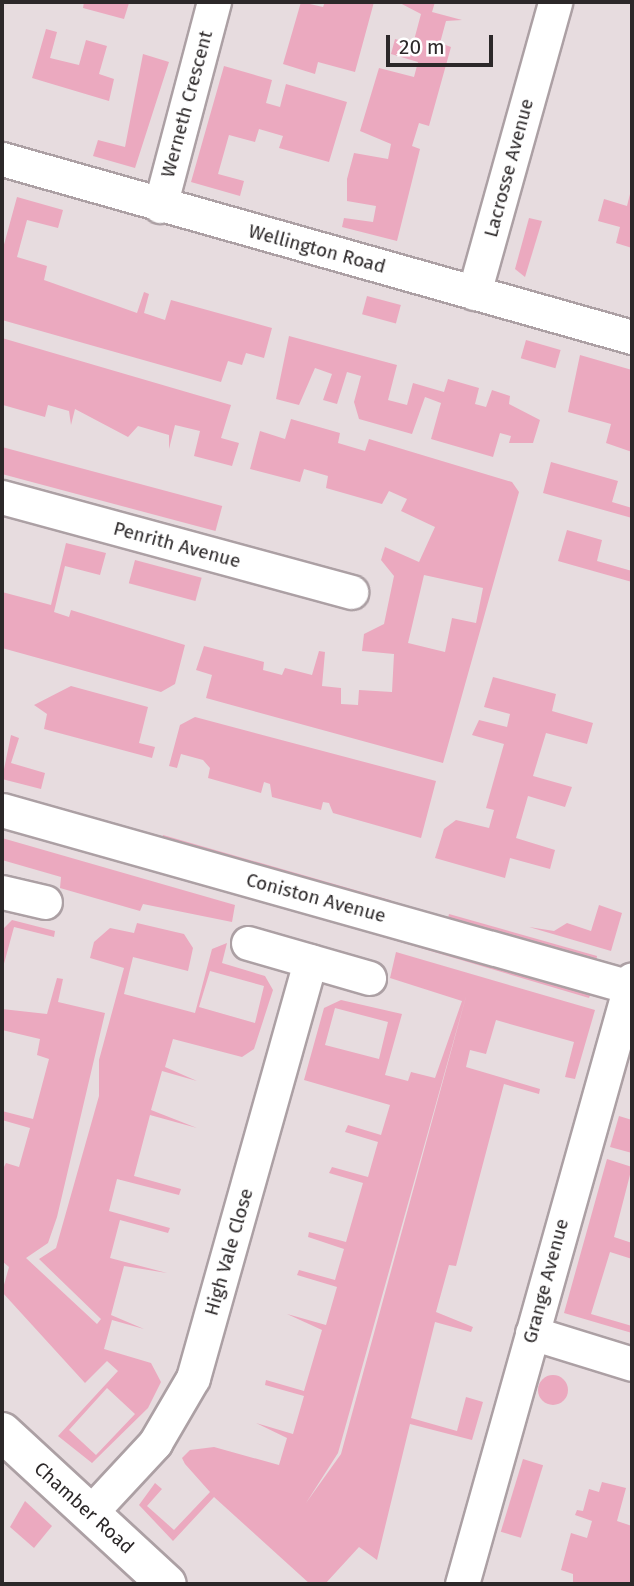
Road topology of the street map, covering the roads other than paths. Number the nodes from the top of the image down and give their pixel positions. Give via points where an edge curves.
1 (214, 2) edge
2 (555, 2) edge
3 (2, 159) edge
4 (160, 206) junction
5 (474, 293) junction
6 (632, 337) edge
7 (2, 497) edge
8 (351, 592) dead end
9 (2, 810) edge
10 (2, 891) edge
11 (44, 902) dead end
12 (248, 943) dead end
13 (310, 961) junction
14 (369, 978) dead end
15 (631, 983) edge
16 (532, 1333) junction
17 (632, 1364) edge
18 (2, 1432) edge
19 (90, 1513) junction
20 (167, 1584) edge
21 (462, 1584) edge

1 - 4 street, Werneth Crescent
2 - 5 street, Lacrosse Avenue
3 - 4 street, Wellington Road
4 - 5 street, Wellington Road
5 - 6 street, Wellington Road
7 - 8 street, Penrith Avenue
9 - 15 street, Coniston Avenue
10 - 11 street
12 - 13 street
13 - 14 street
13 - 19 street, High Vale Close via 193,1378 155,1443
15 - 16 street, Grange Avenue
16 - 17 street
16 - 21 street, Grange Avenue
18 - 19 street, Chamber Road
19 - 20 street, Chamber Road

